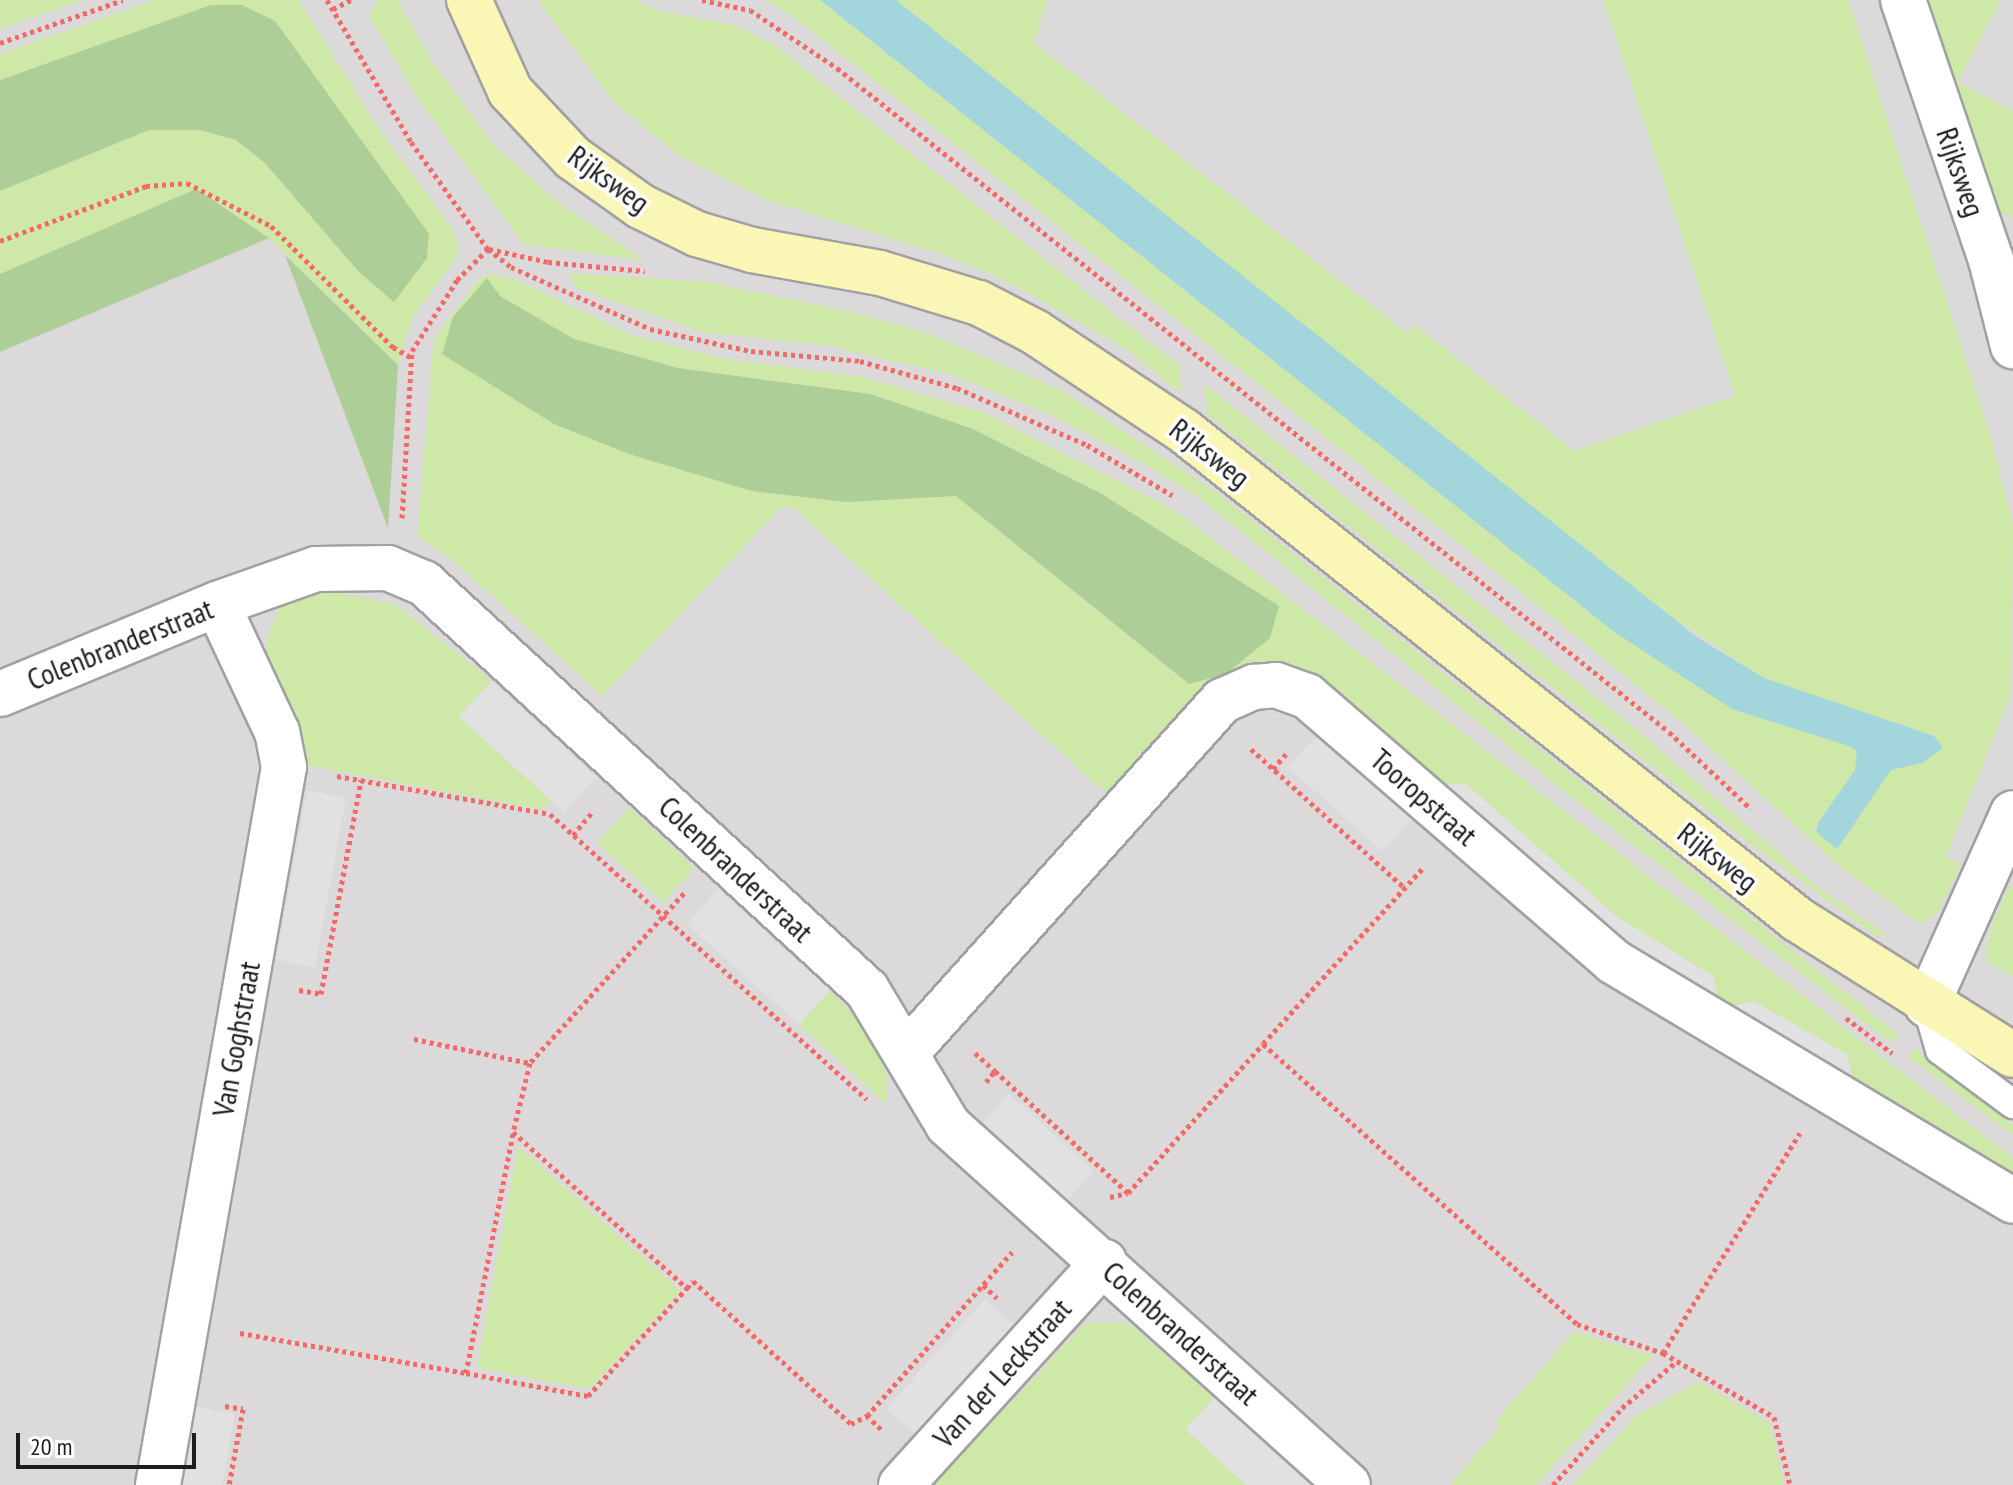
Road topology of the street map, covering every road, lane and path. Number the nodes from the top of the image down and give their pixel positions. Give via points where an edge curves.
1 (123, 0) edge
2 (327, 0) edge
3 (351, 0) edge
4 (469, 0) edge
5 (702, 0) edge
6 (1903, 0) edge
7 (333, 9) junction
8 (0, 43) edge
9 (0, 241) edge
10 (488, 249) junction
11 (2002, 256) edge
12 (662, 270) dead end
13 (2013, 346) edge
14 (412, 358) junction
15 (388, 568) junction
16 (217, 604) junction
17 (0, 694) edge
18 (1211, 714) junction
19 (284, 767) junction
20 (361, 780) junction
21 (1755, 812) dead end
22 (2013, 813) edge
23 (1459, 828) junction
24 (719, 855) junction
25 (1405, 888) junction
26 (663, 916) junction
27 (247, 979) junction
28 (1927, 1005) junction
29 (414, 1039) dead end
30 (1263, 1044) junction
31 (907, 1052) junction
32 (2013, 1055) edge
33 (530, 1063) junction
34 (1827, 1089) junction
35 (2013, 1104) edge
36 (875, 1107) dead end
37 (948, 1125) junction
38 (513, 1132) junction
39 (1128, 1193) junction
40 (2013, 1201) edge
41 (1046, 1214) junction
42 (1104, 1262) junction
43 (687, 1288) junction
44 (186, 1323) junction
45 (1663, 1353) junction
46 (1677, 1361) junction
47 (466, 1373) junction
48 (867, 1416) junction
49 (910, 1474) edge
50 (158, 1485) edge
51 (1348, 1485) edge
52 (1553, 1485) edge
53 (1790, 1485) edge

1 - 8 path
2 - 7 path
3 - 7 path
4 - 28 street, Rijksweg via 510,91 573,158 640,206 711,238 880,273 967,299 1035,332 1184,431 1785,910
5 - 21 path via 750,10 837,68 1669,732
6 - 11 street, Rijksweg
7 - 10 path via 411,142
9 - 14 path via 146,186 187,183 271,226 393,347
10 - 12 path via 548,262
10 - 14 path via 457,280
11 - 13 street, Rijksweg
14 - 15 path via 401,532
15 - 16 street, Colenbranderstraat via 316,569
15 - 24 street, Colenbranderstraat via 424,583
16 - 17 street, Colenbranderstraat
16 - 19 street, Van Goghstraat via 277,732
18 - 23 street, Tooropstraat via 1222,701 1254,687 1276,685 1307,696
18 - 25 path
18 - 31 street, Tooropstraat
19 - 20 path
19 - 27 street, Van Goghstraat
20 - 26 path via 550,814
20 - 27 path via 321,994
22 - 28 street
23 - 25 path
23 - 34 street, Tooropstraat via 1614,962
24 - 26 path
24 - 31 street, Colenbranderstraat via 867,990
25 - 30 path
26 - 33 path
26 - 36 path
27 - 44 street, Van Goghstraat
28 - 32 street, Rijksweg
28 - 35 lane via 1940,1050
29 - 33 path
30 - 39 path
30 - 45 path via 1577,1324
31 - 37 street, Colenbranderstraat
33 - 38 path
34 - 40 street, Tooropstraat
34 - 45 path
37 - 39 path via 995,1071
37 - 41 street, Colenbranderstraat
38 - 43 path
38 - 47 path
39 - 41 path
41 - 42 street, Colenbranderstraat
41 - 48 path
42 - 49 street, Van der Leckstraat
42 - 51 street, Colenbranderstraat
43 - 47 path via 588,1396
43 - 48 path via 693,1281 851,1424
44 - 47 path
44 - 50 street, Van Goghstraat
45 - 46 path
46 - 52 path via 1622,1408
46 - 53 path via 1774,1417
48 - 49 path

